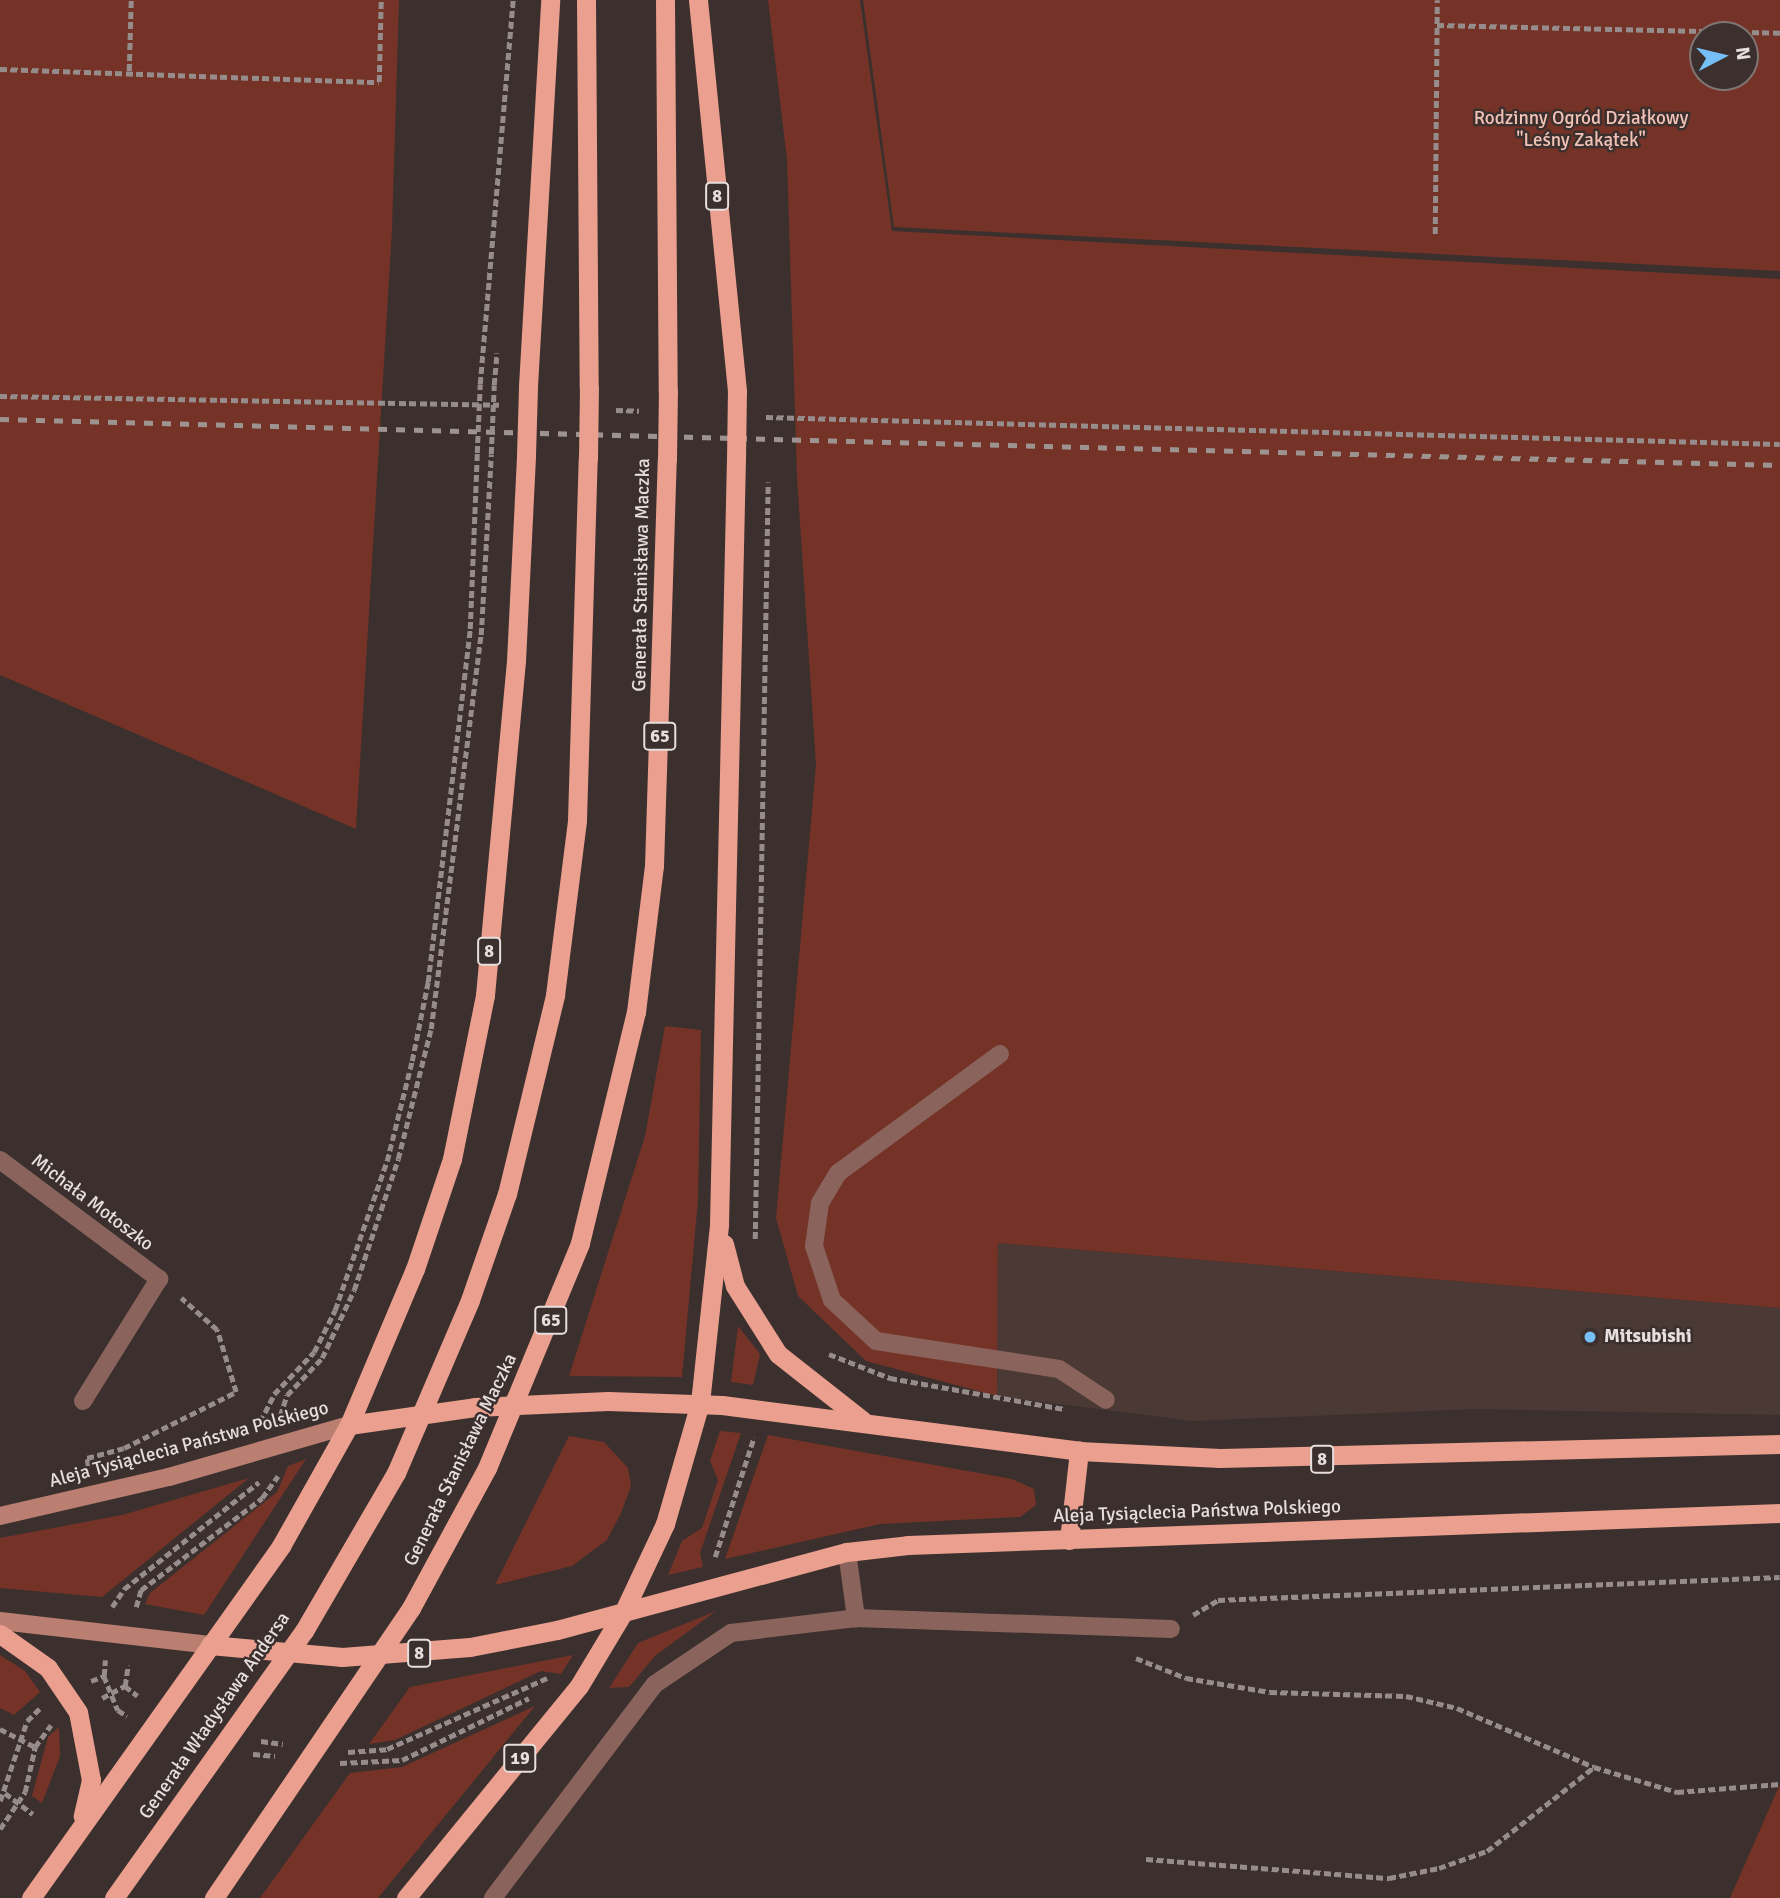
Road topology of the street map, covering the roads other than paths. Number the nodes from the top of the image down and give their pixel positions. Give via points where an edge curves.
1 (550, 0) edge
2 (586, 0) edge
3 (665, 0) edge
4 (698, 0) edge
5 (1000, 1054) dead end
6 (0, 1160) edge
7 (719, 1224) junction
8 (1106, 1400) dead end
9 (83, 1401) dead end
10 (700, 1403) junction
11 (866, 1423) junction
12 (349, 1425) junction
13 (1780, 1444) edge
14 (1079, 1451) junction
15 (1780, 1513) edge
16 (0, 1516) edge
17 (1069, 1540) junction
18 (847, 1552) junction
19 (624, 1611) junction
20 (856, 1618) junction
21 (0, 1621) edge
22 (1171, 1629) road end
23 (0, 1634) edge
24 (210, 1645) junction
25 (80, 1828) junction
26 (31, 1898) edge
27 (114, 1898) edge
28 (214, 1898) edge
29 (406, 1898) edge
30 (493, 1898) edge

1 - 12 highway, 8, bridge via 516,661 485,995 452,1159
2 - 27 highway, Generała Władysława Andersa, bridge via 589,388 577,820 555,995 535,1094 470,1300 396,1473 304,1631
3 - 28 highway, Generała Stanisława Maczka / 65, bridge via 667,458 654,866 636,1012 580,1243 537,1357 411,1608
4 - 7 highway, 8, bridge via 737,391
5 - 8 street via 838,1173 820,1203 814,1245 832,1300 876,1340 1059,1368
6 - 9 street, Michała Motoszko via 159,1279
7 - 10 highway
7 - 11 highway, 8 via 735,1286 778,1354
10 - 11 highway
10 - 12 highway via 502,1406
10 - 19 highway via 664,1524
11 - 14 highway, 8
12 - 16 main road, Aleja Tysiąclecia Państwa Polskiego
12 - 24 highway, 8 via 281,1546
13 - 14 highway, 8 via 1316,1459
14 - 17 highway
15 - 17 highway, Aleja Tysiąclecia Państwa Polskiego / 8
17 - 18 highway, Aleja Tysiąclecia Państwa Polskiego / 8
18 - 19 highway, Aleja Tysiąclecia Państwa Polskiego / 8
18 - 20 street
19 - 24 highway, 8 via 557,1630 410,1654 342,1657
19 - 29 highway, 19 via 579,1685
20 - 22 street
20 - 30 street via 754,1626 695,1651 639,1702
21 - 24 main road
23 - 25 highway via 27,1649 78,1712 91,1780
24 - 25 highway
25 - 26 highway

